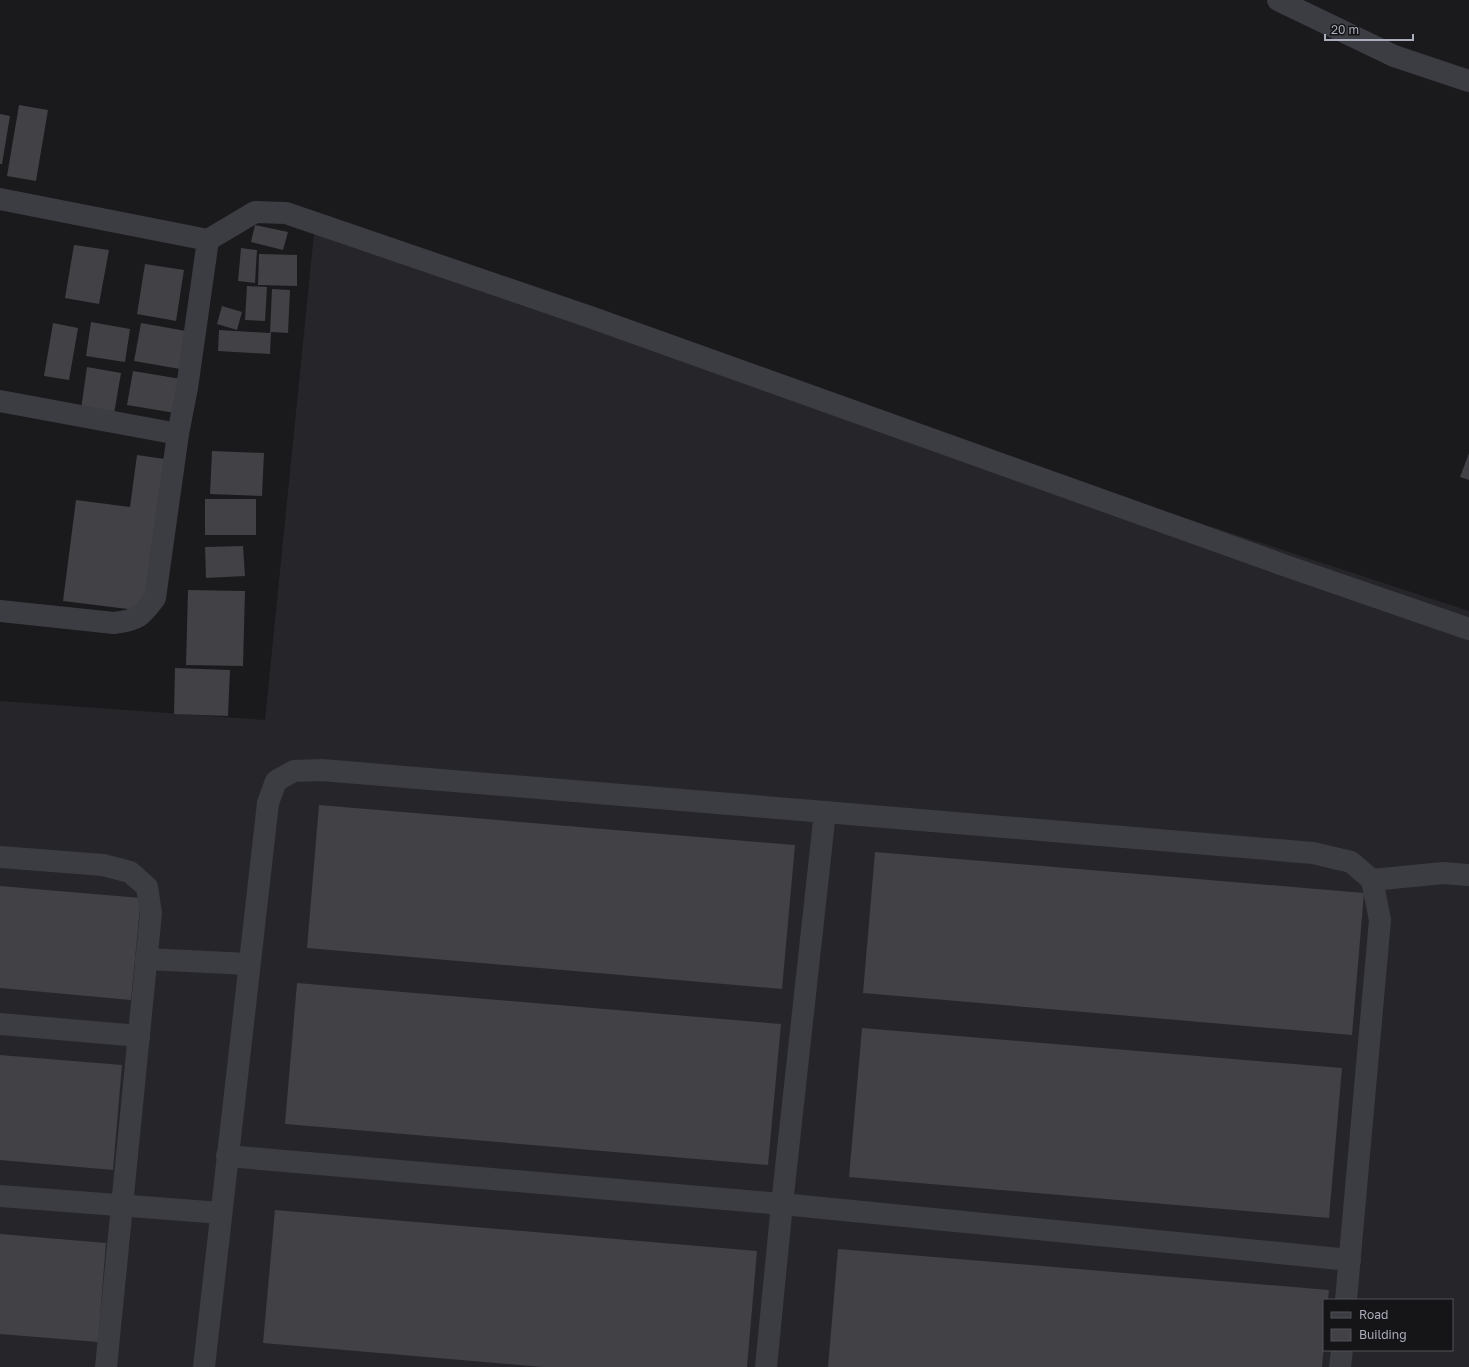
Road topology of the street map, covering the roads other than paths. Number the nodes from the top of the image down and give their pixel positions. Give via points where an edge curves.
1 (1278, 0) edge
2 (1469, 81) edge
3 (0, 199) edge
4 (208, 240) junction
5 (0, 401) edge
6 (178, 434) junction
7 (0, 611) edge
8 (1469, 629) edge
9 (826, 812) junction
10 (0, 857) edge
11 (1469, 875) edge
12 (1372, 880) junction
13 (146, 959) junction
14 (249, 964) junction
15 (0, 1024) edge
16 (139, 1036) junction
17 (227, 1156) junction
18 (0, 1196) edge
19 (782, 1204) junction
20 (122, 1206) junction
21 (221, 1213) junction
22 (1350, 1260) junction
23 (1346, 1299) edge
24 (1342, 1351) edge
25 (106, 1367) edge
26 (204, 1367) edge
27 (766, 1367) edge
28 (1340, 1367) edge

1 - 2 street via 1394,56
3 - 4 street
4 - 6 street
4 - 8 street via 254,212 286,213 605,323
5 - 6 street
6 - 7 street via 156,598 145,612 132,621 114,623
9 - 12 street via 1313,853 1351,862
9 - 14 street via 322,770 294,771 276,782 268,803
9 - 19 street
10 - 13 street via 103,866 130,872 147,888 151,913
11 - 12 street via 1443,873
12 - 22 street via 1380,920
13 - 14 street
13 - 16 street
14 - 17 street
15 - 16 street
16 - 20 street
17 - 19 street
17 - 21 street
18 - 20 street
19 - 22 street
19 - 27 street
20 - 21 street
20 - 25 street
21 - 26 street
22 - 23 street
24 - 28 street

